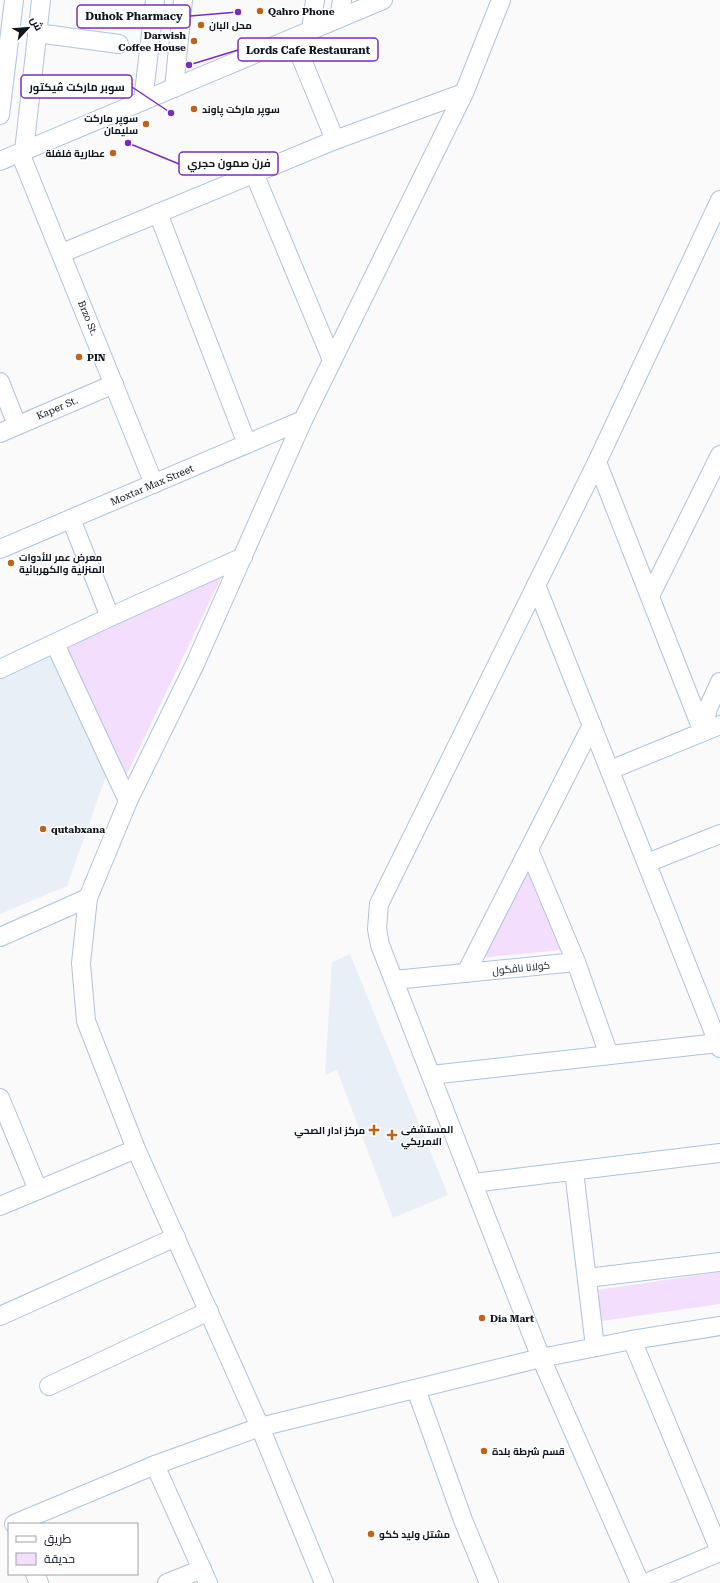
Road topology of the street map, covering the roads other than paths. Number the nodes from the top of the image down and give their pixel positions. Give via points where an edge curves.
1 (14, 0) edge
2 (40, 0) edge
3 (155, 0) edge
4 (183, 0) edge
5 (315, 0) edge
6 (342, 0) edge
7 (383, 0) edge
8 (501, 0) edge
9 (339, 18) junction
10 (311, 30) junction
11 (152, 31) junction
12 (37, 33) junction
13 (180, 34) junction
14 (293, 38) junction
15 (119, 44) dead end
16 (174, 88) junction
17 (464, 93) junction
18 (143, 101) junction
19 (0, 115) edge
20 (335, 140) junction
21 (22, 152) junction
22 (0, 161) edge
23 (254, 173) junction
24 (720, 200) edge
25 (158, 213) junction
26 (62, 253) junction
27 (332, 360) junction
28 (0, 382) edge
29 (114, 384) junction
30 (303, 420) junction
31 (18, 425) junction
32 (0, 433) edge
33 (247, 444) junction
34 (720, 455) edge
35 (597, 462) junction
36 (154, 484) junction
37 (70, 519) junction
38 (0, 549) edge
39 (243, 557) junction
40 (536, 585) junction
41 (650, 596) junction
42 (110, 617) junction
43 (55, 644) junction
44 (0, 669) edge
45 (720, 682) edge
46 (592, 725) junction
47 (720, 725) edge
48 (703, 732) junction
49 (610, 770) junction
50 (128, 801) junction
51 (720, 834) edge
52 (529, 850) junction
53 (647, 863) junction
54 (88, 898) junction
55 (0, 937) edge
56 (576, 962) junction
57 (466, 973) junction
58 (394, 980) junction
59 (719, 1046) edge
60 (609, 1055) junction
61 (431, 1075) junction
62 (0, 1098) edge
63 (136, 1149) junction
64 (720, 1153) edge
65 (574, 1171) junction
66 (473, 1183) junction
67 (38, 1190) junction
68 (0, 1206) edge
69 (176, 1237) junction
70 (720, 1262) edge
71 (587, 1278) junction
72 (209, 1311) junction
73 (0, 1316) edge
74 (720, 1326) edge
75 (632, 1340) junction
76 (595, 1347) junction
77 (541, 1358) junction
78 (49, 1386) dead end
79 (416, 1389) junction
80 (260, 1427) junction
81 (155, 1466) junction
82 (16, 1523) edge
83 (720, 1552) edge
84 (205, 1576) edge
85 (167, 1583) edge
86 (324, 1583) edge
87 (490, 1583) edge
88 (640, 1583) edge
89 (646, 1583) edge

1 - 19 street
2 - 12 street
3 - 11 street
4 - 13 street
5 - 10 street
6 - 9 street
7 - 9 street
8 - 17 street
9 - 10 street
10 - 14 street
11 - 13 street
11 - 18 street
12 - 15 street
12 - 21 street
13 - 16 street
14 - 16 street
14 - 20 street
16 - 18 street
17 - 20 street
17 - 27 street
18 - 21 street
20 - 23 street
21 - 22 street
21 - 26 street, Brzo St.
23 - 25 street
23 - 27 street
24 - 35 street
25 - 26 street
25 - 33 street
26 - 29 street, Brzo St.
27 - 30 street
28 - 31 street
29 - 31 street, Kaper St.
29 - 36 street, Brzo St.
30 - 33 street, Moxtar Max Street
30 - 39 street
31 - 32 street, Kaper St.
33 - 36 street, Moxtar Max Street
34 - 41 street
35 - 40 street
35 - 41 street
36 - 37 street, Moxtar Max Street
37 - 38 street, Moxtar Max Street
37 - 42 street
39 - 42 street
39 - 50 street via 196,664
40 - 46 street
40 - 58 street via 379,904 380,945
41 - 48 street
42 - 43 street
43 - 44 street
43 - 50 street
45 - 48 street via 708,708
46 - 49 street
46 - 52 street
47 - 48 street
48 - 49 street
49 - 53 street
50 - 54 street
51 - 53 street
52 - 56 street
52 - 57 street
53 - 59 street
54 - 55 street
54 - 63 street via 81,963 86,1021
56 - 57 street, کولانا ناڤگول
56 - 60 street
57 - 58 street, کولانا ناڤگول
58 - 61 street
59 - 60 street
60 - 61 street
61 - 66 street
62 - 67 street
63 - 67 street
63 - 69 street
64 - 65 street
65 - 66 street
65 - 71 street
66 - 77 street
67 - 68 street
69 - 72 street
69 - 73 street
70 - 71 street
71 - 76 street
72 - 78 street
72 - 80 street
74 - 75 street
75 - 76 street
75 - 83 street
76 - 77 street
77 - 79 street
77 - 88 street
79 - 80 street
79 - 87 street via 463,1520
80 - 81 street
80 - 86 street
81 - 82 street
81 - 84 street
83 - 89 street
84 - 85 street

